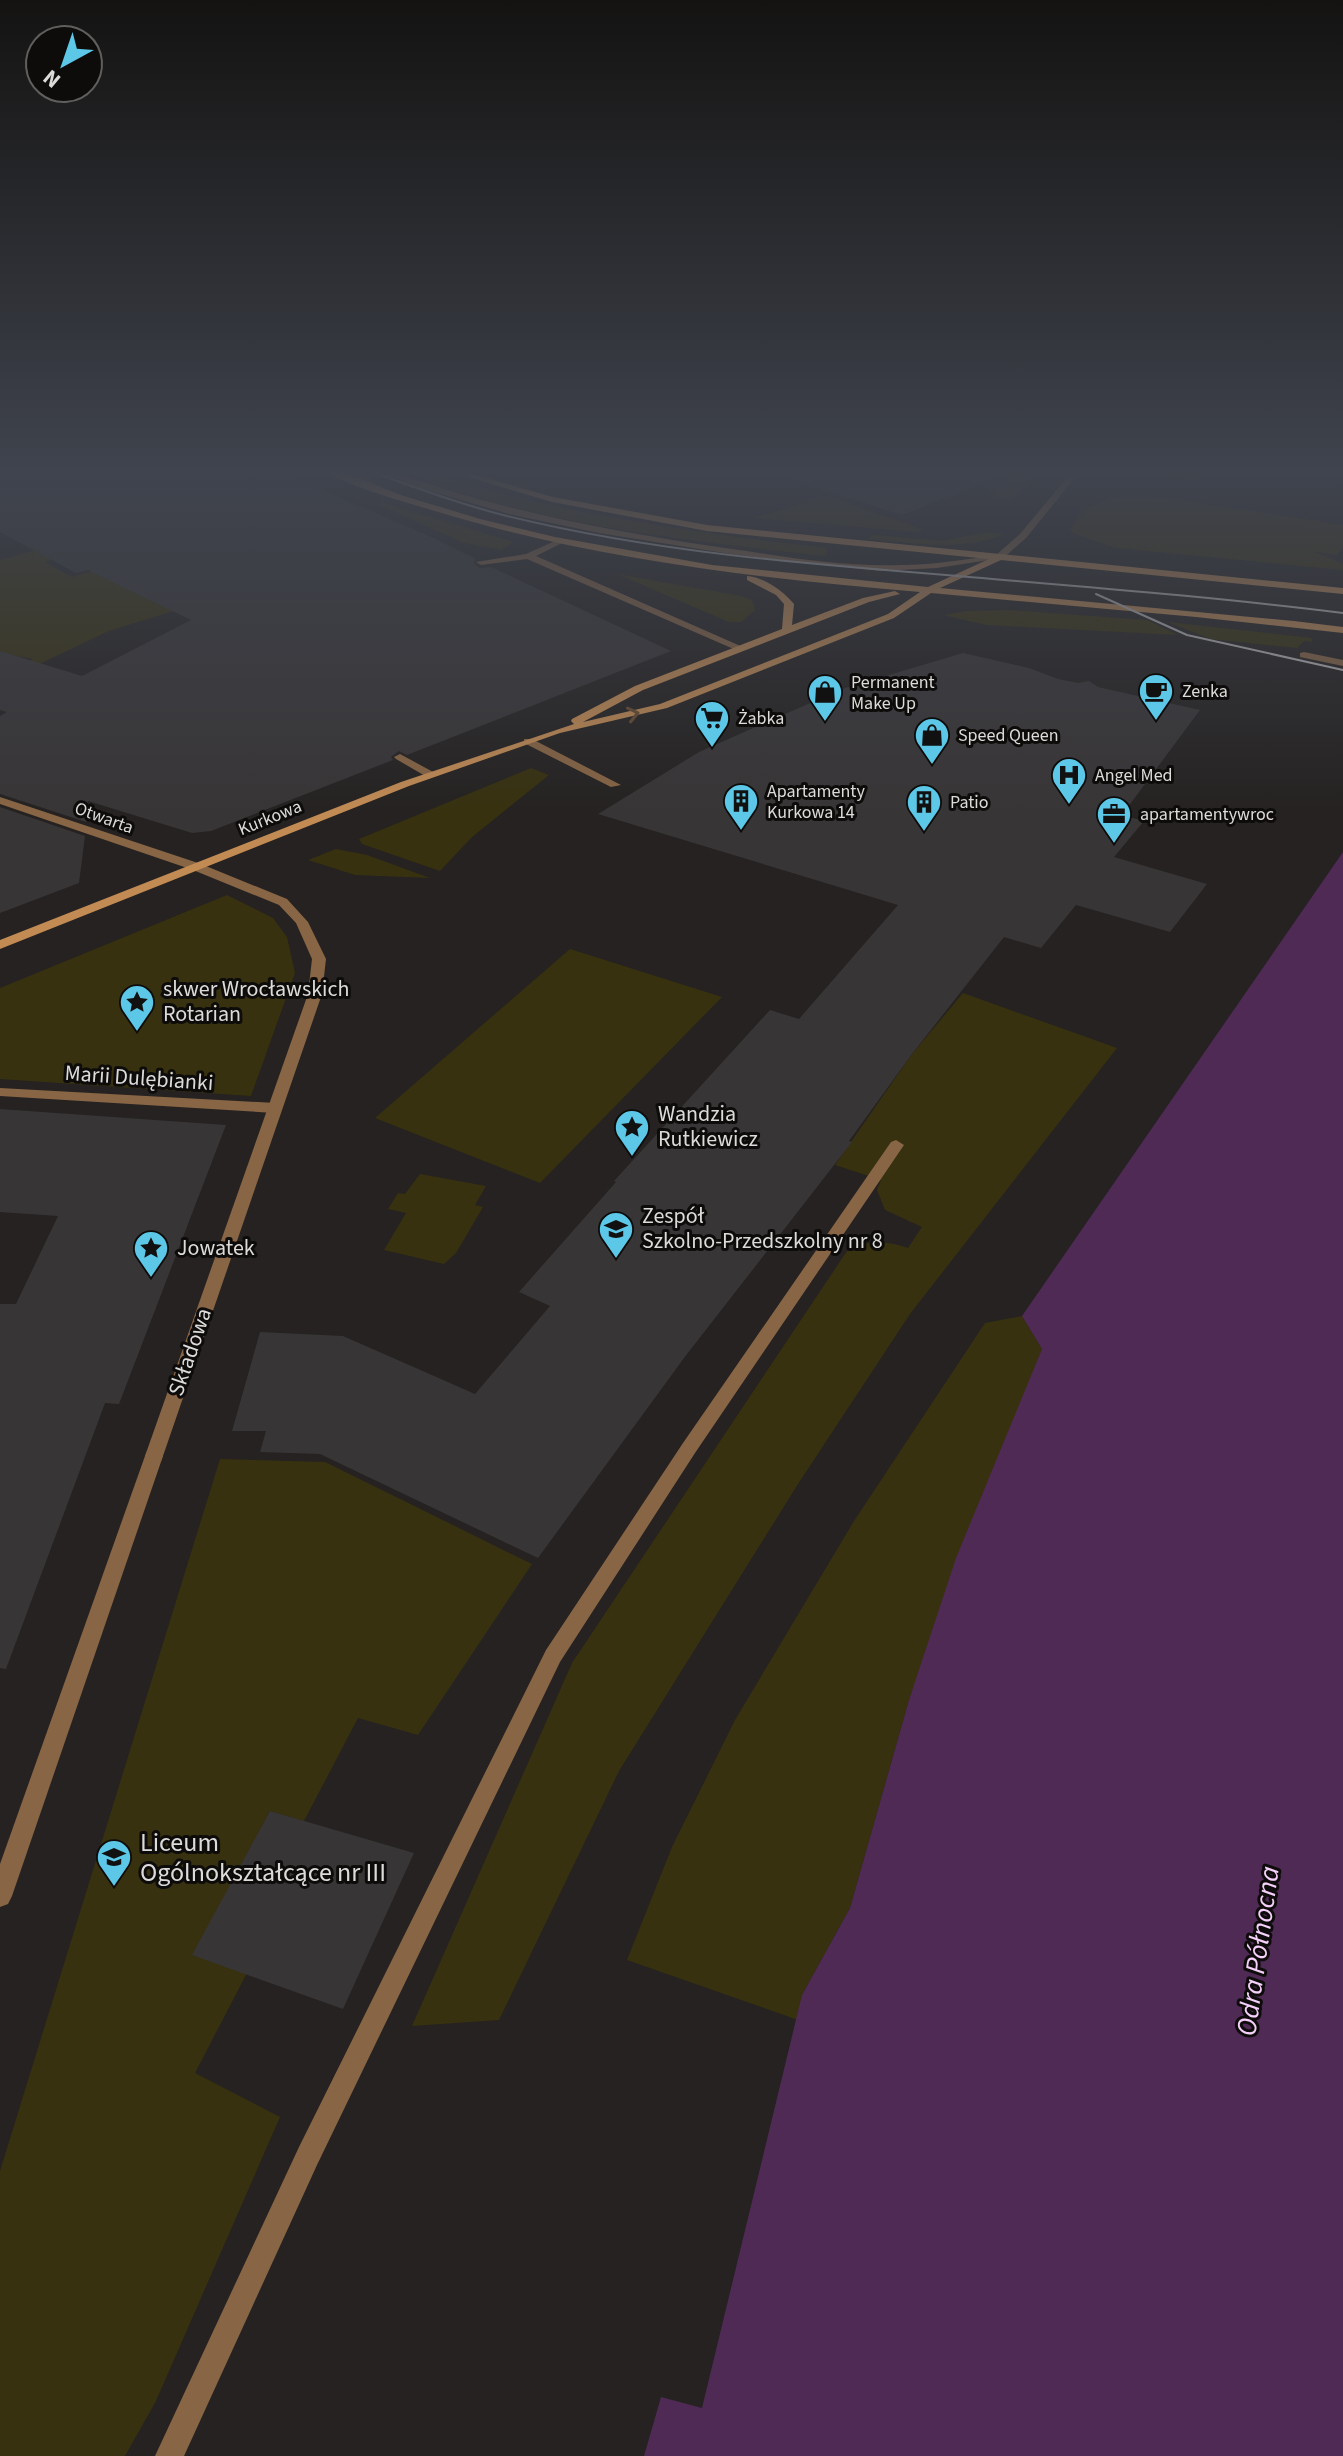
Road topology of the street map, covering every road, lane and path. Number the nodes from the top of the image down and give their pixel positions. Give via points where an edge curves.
1 (592, 584) edge
2 (761, 584) edge
3 (858, 584) edge
4 (943, 584) edge
5 (1266, 584) edge
6 (929, 590) junction
7 (1343, 591) edge
8 (787, 629) junction
9 (1343, 630) edge
10 (740, 648) junction
11 (1304, 655) dead end
12 (1343, 663) edge
13 (557, 731) junction
14 (528, 741) junction
15 (400, 757) dead end
16 (431, 775) junction
17 (615, 785) dead end
18 (0, 800) edge
19 (197, 867) junction
20 (0, 945) edge
21 (0, 1092) edge
22 (275, 1108) junction
23 (896, 1145) dead end
24 (0, 1896) edge
25 (169, 2456) edge

1 - 10 street
2 - 8 main road via 789,604
3 - 6 main road
4 - 6 main road, Kurkowa
5 - 7 main road
6 - 8 main road, Kurkowa via 866,600
6 - 9 main road
13 -> 6 main road, Kurkowa via 663,706 891,616
8 - 10 main road, Kurkowa
10 - 13 main road, Kurkowa via 632,691
11 - 12 street
13 - 14 main road, Kurkowa
14 - 16 main road, Kurkowa
14 - 17 street
15 - 16 street
16 - 19 main road, Kurkowa
18 - 19 street, Otwarta
19 - 20 main road, Kurkowa
19 - 22 street, Składowa via 283,902 302,922 319,959 315,994
21 - 22 street, Marii Dulębianki
22 - 24 street, Składowa
23 - 25 street via 553,1656 308,2156

